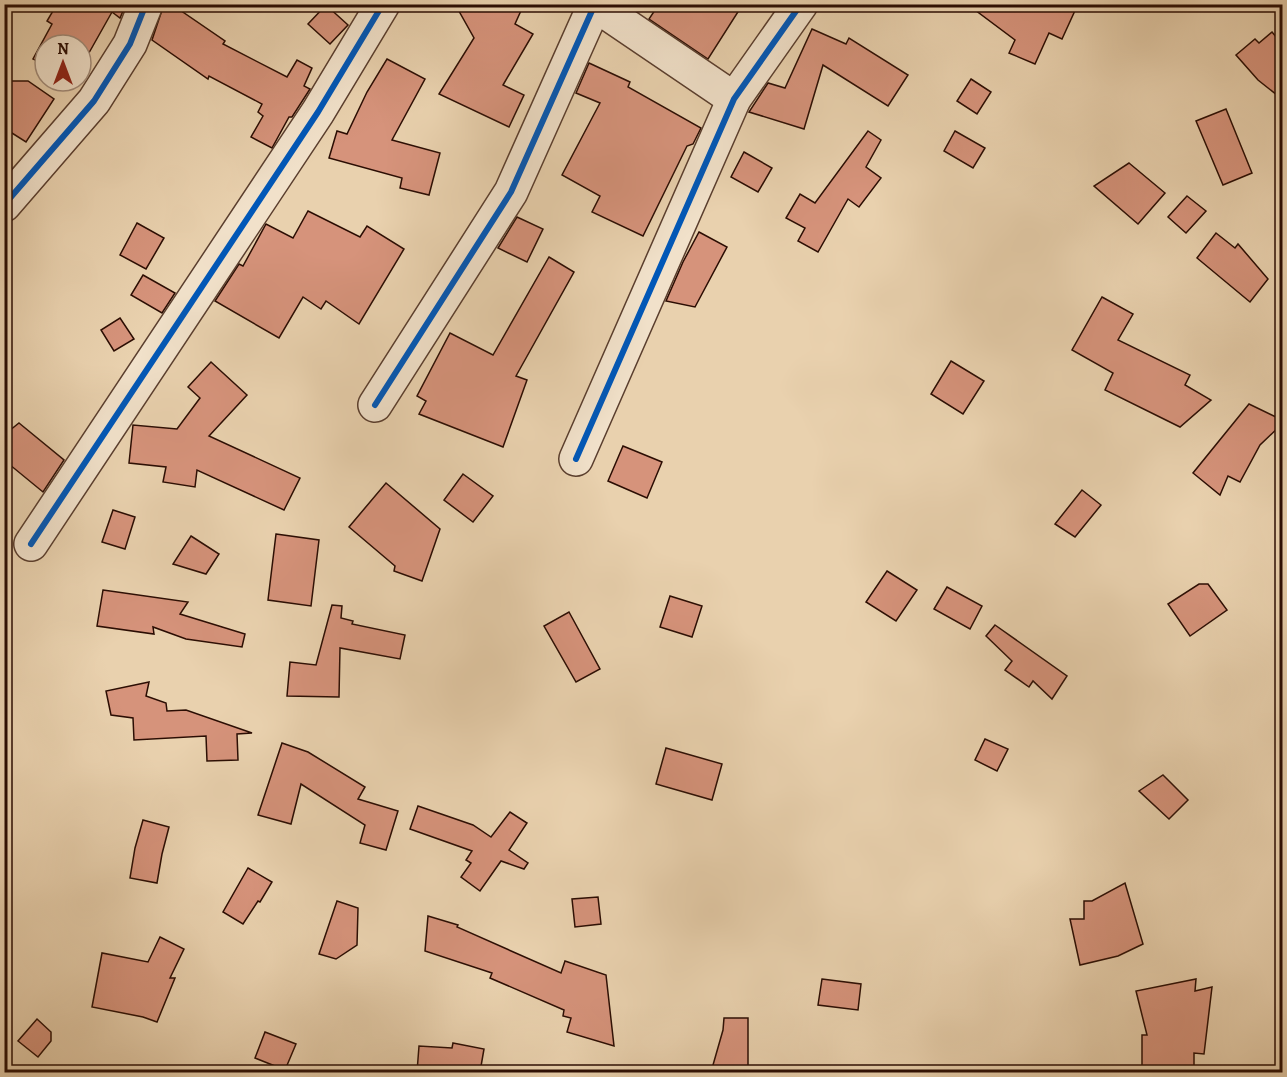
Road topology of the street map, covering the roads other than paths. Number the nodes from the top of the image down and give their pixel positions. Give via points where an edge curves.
1 (146, 4) edge
2 (383, 4) edge
3 (801, 4) edge
4 (595, 5) edge
5 (734, 99) junction
6 (4, 205) edge
7 (375, 405) dead end
8 (576, 459) dead end
9 (31, 544) dead end

1 - 6 street via 130,44 94,101
2 - 9 street via 318,112
3 - 5 street
4 - 5 street
4 - 7 street via 511,192
5 - 8 street

